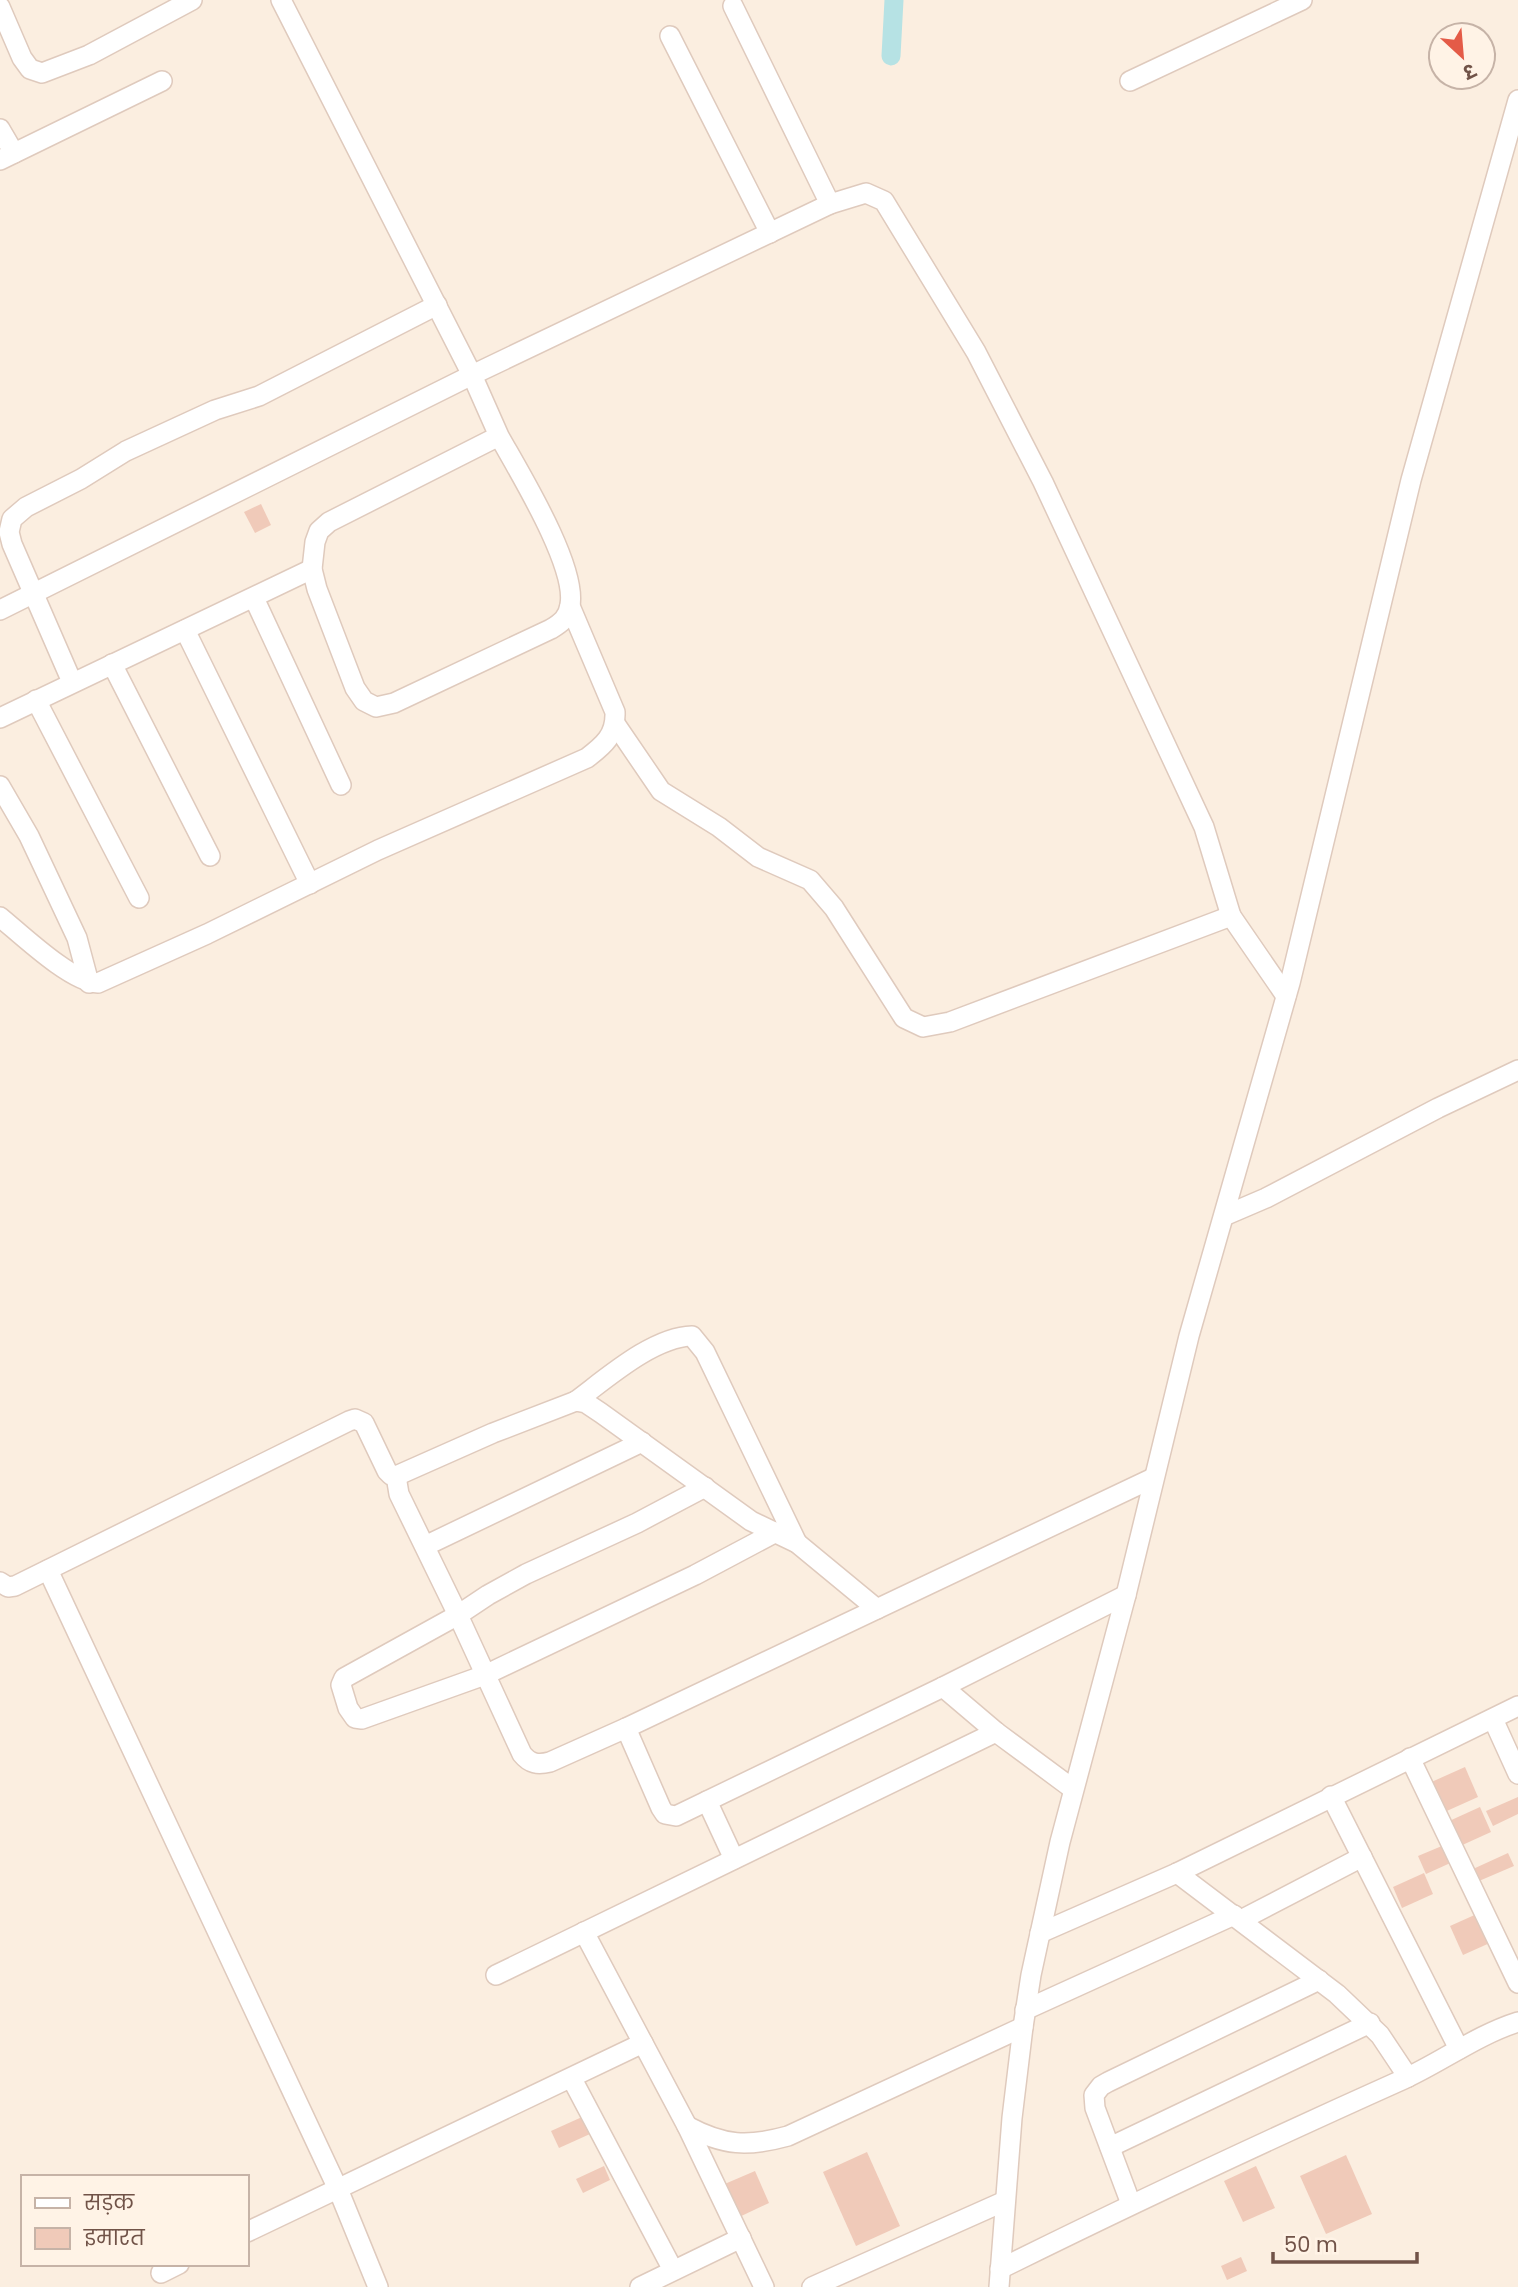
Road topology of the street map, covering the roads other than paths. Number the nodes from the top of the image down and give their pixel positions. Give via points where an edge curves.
1 (191, 0) edge
2 (281, 0) edge
3 (1302, 0) edge
4 (733, 6) dead end
5 (0, 7) edge
6 (670, 36) dead end
7 (162, 81) dead end
8 (1130, 81) dead end
9 (1518, 100) edge
10 (0, 129) edge
11 (7, 157) edge
12 (830, 204) junction
13 (770, 233) junction
14 (437, 305) junction
15 (472, 375) junction
16 (499, 436) junction
17 (312, 569) junction
18 (34, 594) junction
19 (254, 598) junction
20 (570, 606) junction
21 (0, 610) edge
22 (185, 631) junction
23 (112, 664) junction
24 (72, 682) junction
25 (36, 700) junction
26 (0, 718) edge
27 (616, 724) junction
28 (341, 785) dead end
29 (0, 786) edge
30 (209, 856) dead end
31 (310, 884) junction
32 (139, 898) dead end
33 (1231, 916) junction
34 (0, 917) edge
35 (89, 983) junction
36 (1286, 996) junction
37 (1518, 1070) edge
38 (1224, 1216) junction
39 (576, 1401) junction
40 (642, 1442) junction
41 (396, 1476) junction
42 (1153, 1478) junction
43 (705, 1488) junction
44 (776, 1532) junction
45 (797, 1543) junction
46 (425, 1546) junction
47 (48, 1570) junction
48 (0, 1582) edge
49 (1126, 1595) junction
50 (877, 1609) junction
51 (458, 1615) junction
52 (485, 1675) junction
53 (943, 1687) junction
54 (1518, 1706) edge
55 (1493, 1719) junction
56 (626, 1728) junction
57 (996, 1732) junction
58 (1410, 1758) junction
59 (1518, 1774) edge
60 (1073, 1789) junction
61 (1331, 1796) junction
62 (707, 1801) junction
63 (1362, 1857) junction
64 (734, 1859) junction
65 (1177, 1873) junction
66 (1238, 1917) junction
67 (583, 1932) junction
68 (1040, 1933) junction
69 (496, 1975) dead end
70 (1319, 1980) junction
71 (1518, 1983) edge
72 (1024, 2019) junction
73 (1518, 2022) edge
74 (1370, 2024) junction
75 (643, 2043) junction
76 (1459, 2049) junction
77 (1408, 2077) junction
78 (572, 2078) junction
79 (687, 2126) junction
80 (1110, 2147) junction
81 (338, 2189) junction
82 (1005, 2201) junction
83 (1131, 2204) junction
84 (248, 2232) edge
85 (741, 2238) junction
86 (175, 2266) edge
87 (673, 2270) junction
88 (161, 2273) dead end
89 (999, 2278) edge
90 (378, 2287) edge
91 (640, 2287) edge
92 (764, 2287) edge
93 (812, 2287) edge

1 - 5 street via 89,55 42,73 30,69 22,58
2 - 14 street
3 - 8 street
4 - 12 street
6 - 13 street
7 - 11 street
9 - 36 street via 1411,480
10 - 11 street
12 - 13 street
12 - 33 street via 866,193 884,201 975,352 1043,482 1204,827
13 - 15 street
14 - 15 street
14 - 18 street via 259,396 215,410 126,451 26,507 12,519 9,532
15 - 16 street
15 - 18 street
16 - 17 street via 329,522 318,531
16 - 20 street via 561,557
17 - 19 street
17 - 20 street via 355,688 364,701 376,707 453,677 551,629 564,620
18 - 21 street
18 - 24 street
19 - 22 street
19 - 28 street
20 - 27 street
22 - 23 street
22 - 31 street
23 - 24 street
23 - 30 street
24 - 25 street
25 - 26 street
25 - 32 street
27 - 31 street via 611,736 587,758
27 - 33 street via 661,791 758,857 810,880 834,908 904,1018 923,1027 950,1022
29 - 35 street via 72,927
31 - 35 street via 110,980
33 - 36 street
34 - 35 street
36 - 38 street
37 - 38 street
38 - 42 street
39 - 40 street via 592,1406
39 - 41 street
39 - 45 street via 649,1350 678,1336 692,1336 705,1352
40 - 43 street
40 - 46 street
41 - 46 street via 397,1489
41 - 47 street via 387,1471 364,1423 355,1419
42 - 49 street
42 - 50 street
43 - 44 street via 751,1521
43 - 51 street via 526,1574
44 - 45 street
44 - 52 street
45 - 50 street
46 - 51 street
47 - 48 street via 15,1586
47 - 81 street
49 - 53 street
49 - 60 street
50 - 56 street
51 - 52 street
51 - 52 street via 344,1678 341,1685 348,1708 355,1718 362,1719
52 - 56 street via 527,1761 550,1762
53 - 57 street
53 - 62 street
54 - 55 street
55 - 58 street
55 - 59 street
56 - 62 street via 665,1814 676,1816
57 - 60 street
57 - 64 street
58 - 61 street
58 - 71 street
60 - 68 street
61 - 63 street
61 - 65 street
62 - 64 street
63 - 66 street
63 - 76 street
64 - 67 street
65 - 66 street
65 - 68 street
66 - 70 street
66 - 72 street
67 - 69 street
67 - 75 street
68 - 72 street
70 - 74 street
70 - 80 street via 1101,2086 1093,2101
72 - 79 street via 788,2136 753,2144 733,2143 709,2138
72 - 82 street
73 - 76 street
74 - 77 street
74 - 80 street
75 - 78 street
75 - 79 street
76 - 77 street
77 - 83 street
78 - 81 street
78 - 87 street
79 - 85 street
80 - 83 street
81 - 84 street
81 - 90 street
82 - 89 street
82 - 93 street
83 - 89 street
85 - 87 street
85 - 92 street
86 - 88 street
87 - 91 street

